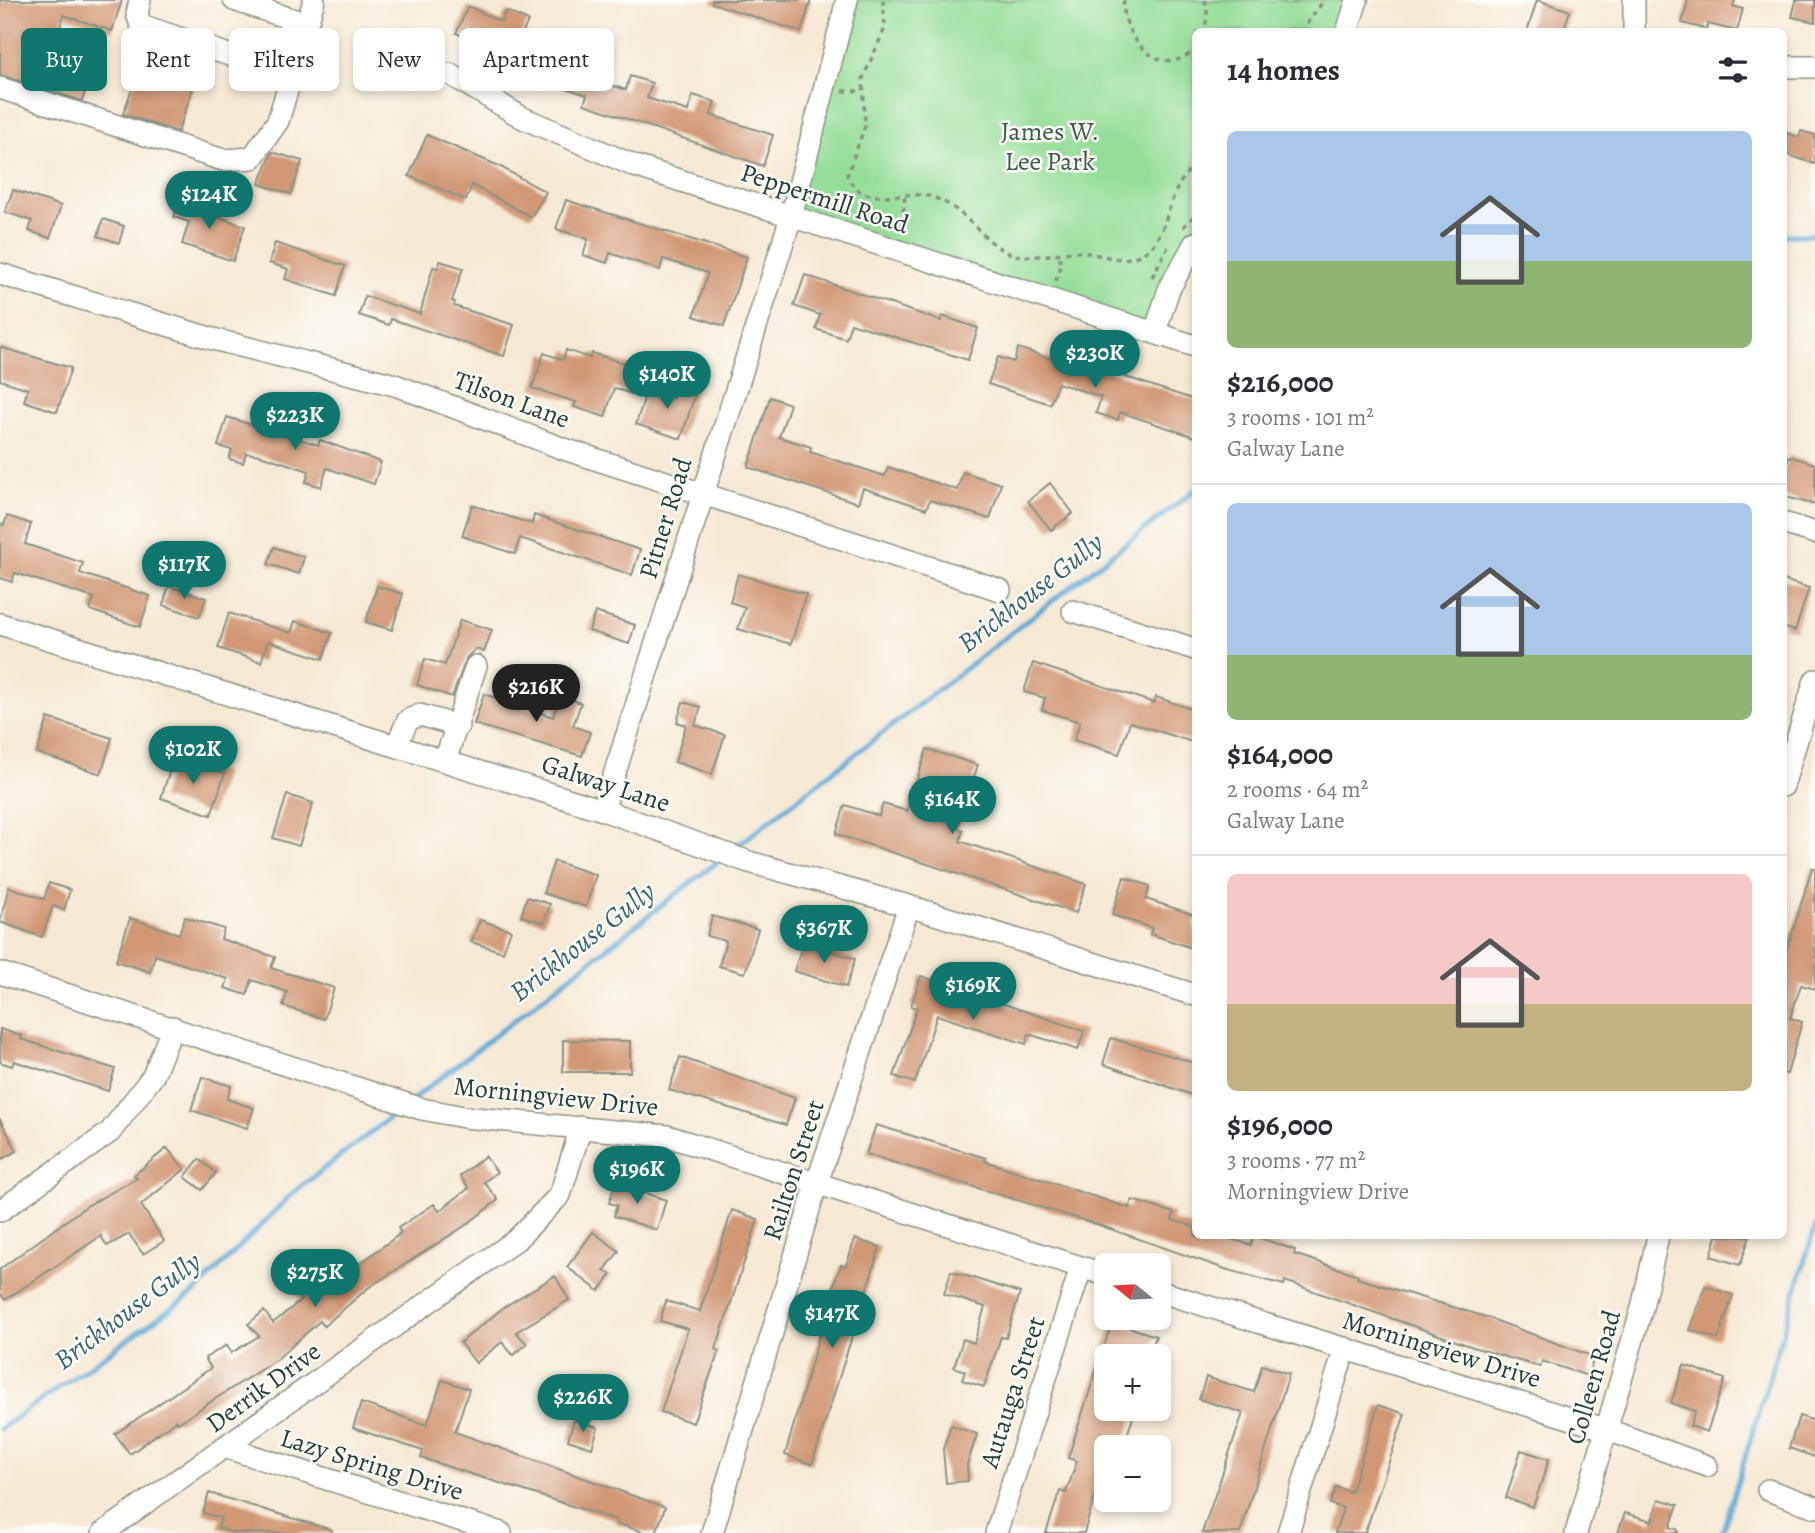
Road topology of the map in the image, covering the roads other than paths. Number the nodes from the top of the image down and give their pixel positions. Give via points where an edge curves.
1 (140, 0) edge
2 (234, 0) edge
3 (314, 0) edge
4 (846, 0) edge
5 (1357, 0) edge
6 (1634, 0) edge
7 (307, 24) junction
8 (306, 28) edge
9 (1348, 28) edge
10 (1634, 28) edge
11 (229, 55) edge
12 (1787, 67) edge
13 (1815, 67) edge
14 (450, 74) dead end
15 (0, 88) edge
16 (287, 91) edge
17 (791, 217) junction
18 (1192, 248) edge
19 (0, 274) edge
20 (1155, 332) junction
21 (1192, 345) edge
22 (701, 495) junction
23 (1787, 524) edge
24 (1815, 533) edge
25 (1000, 590) dead end
26 (1073, 611) dead end
27 (0, 624) edge
28 (1192, 648) edge
29 (476, 666) dead end
30 (1815, 680) edge
31 (458, 726) junction
32 (396, 746) junction
33 (444, 761) junction
34 (1787, 773) edge
35 (603, 810) junction
36 (909, 906) junction
37 (0, 973) edge
38 (1192, 994) edge
39 (173, 1027) junction
40 (581, 1127) junction
41 (817, 1183) junction
42 (0, 1211) edge
43 (1657, 1239) edge
44 (1081, 1268) junction
45 (1094, 1272) edge
46 (1171, 1295) edge
47 (1346, 1348) junction
48 (1608, 1430) junction
49 (227, 1447) junction
50 (1707, 1466) dead end
51 (1768, 1490) dead end
52 (1815, 1507) edge
53 (103, 1533) edge
54 (501, 1533) edge
55 (712, 1533) edge
56 (996, 1533) edge
57 (1288, 1533) edge
58 (1576, 1533) edge

1 - 11 street via 136,13 141,25
2 - 7 street
3 - 7 street
4 - 17 street, Pitner Road
5 - 9 street
6 - 10 street
7 - 8 street
12 - 13 street
14 - 17 street, Peppermill Road via 523,118 635,166
15 - 16 street via 237,162 252,158 278,121
17 - 20 street, Peppermill Road
17 - 22 street, Pitner Road
18 - 20 street via 1169,289
19 - 22 street, Tilson Lane via 213,339 395,385
20 - 21 street, Peppermill Road
22 - 25 street, Tilson Lane
22 - 35 street, Pitner Road
23 - 24 street
26 - 28 street
27 - 32 street, Galway Lane
29 - 31 street
30 - 34 street
31 - 32 street via 420,715 408,720
31 - 33 street
32 - 33 street, Galway Lane
33 - 35 street, Galway Lane
35 - 36 street, Galway Lane via 749,862
36 - 38 street, Galway Lane
36 - 41 street, Railton Street
37 - 39 street, Morningview Drive
39 - 40 street, Morningview Drive via 422,1109
39 - 42 street via 153,1076 110,1132
40 - 41 street, Morningview Drive via 667,1136
40 - 49 street, Derrik Drive via 560,1195 525,1231
41 - 44 street, Morningview Drive
41 - 55 street, Railton Street
43 - 48 street, Colleen Road
44 - 45 street, Morningview Drive
44 - 56 street, Autauga Street
46 - 47 street, Morningview Drive
47 - 48 street, Morningview Drive
47 - 57 street
48 - 50 street, Morningview Drive
48 - 58 street, Colleen Road
49 - 53 street, Derrik Drive
49 - 54 street, Lazy Spring Drive
51 - 52 street

